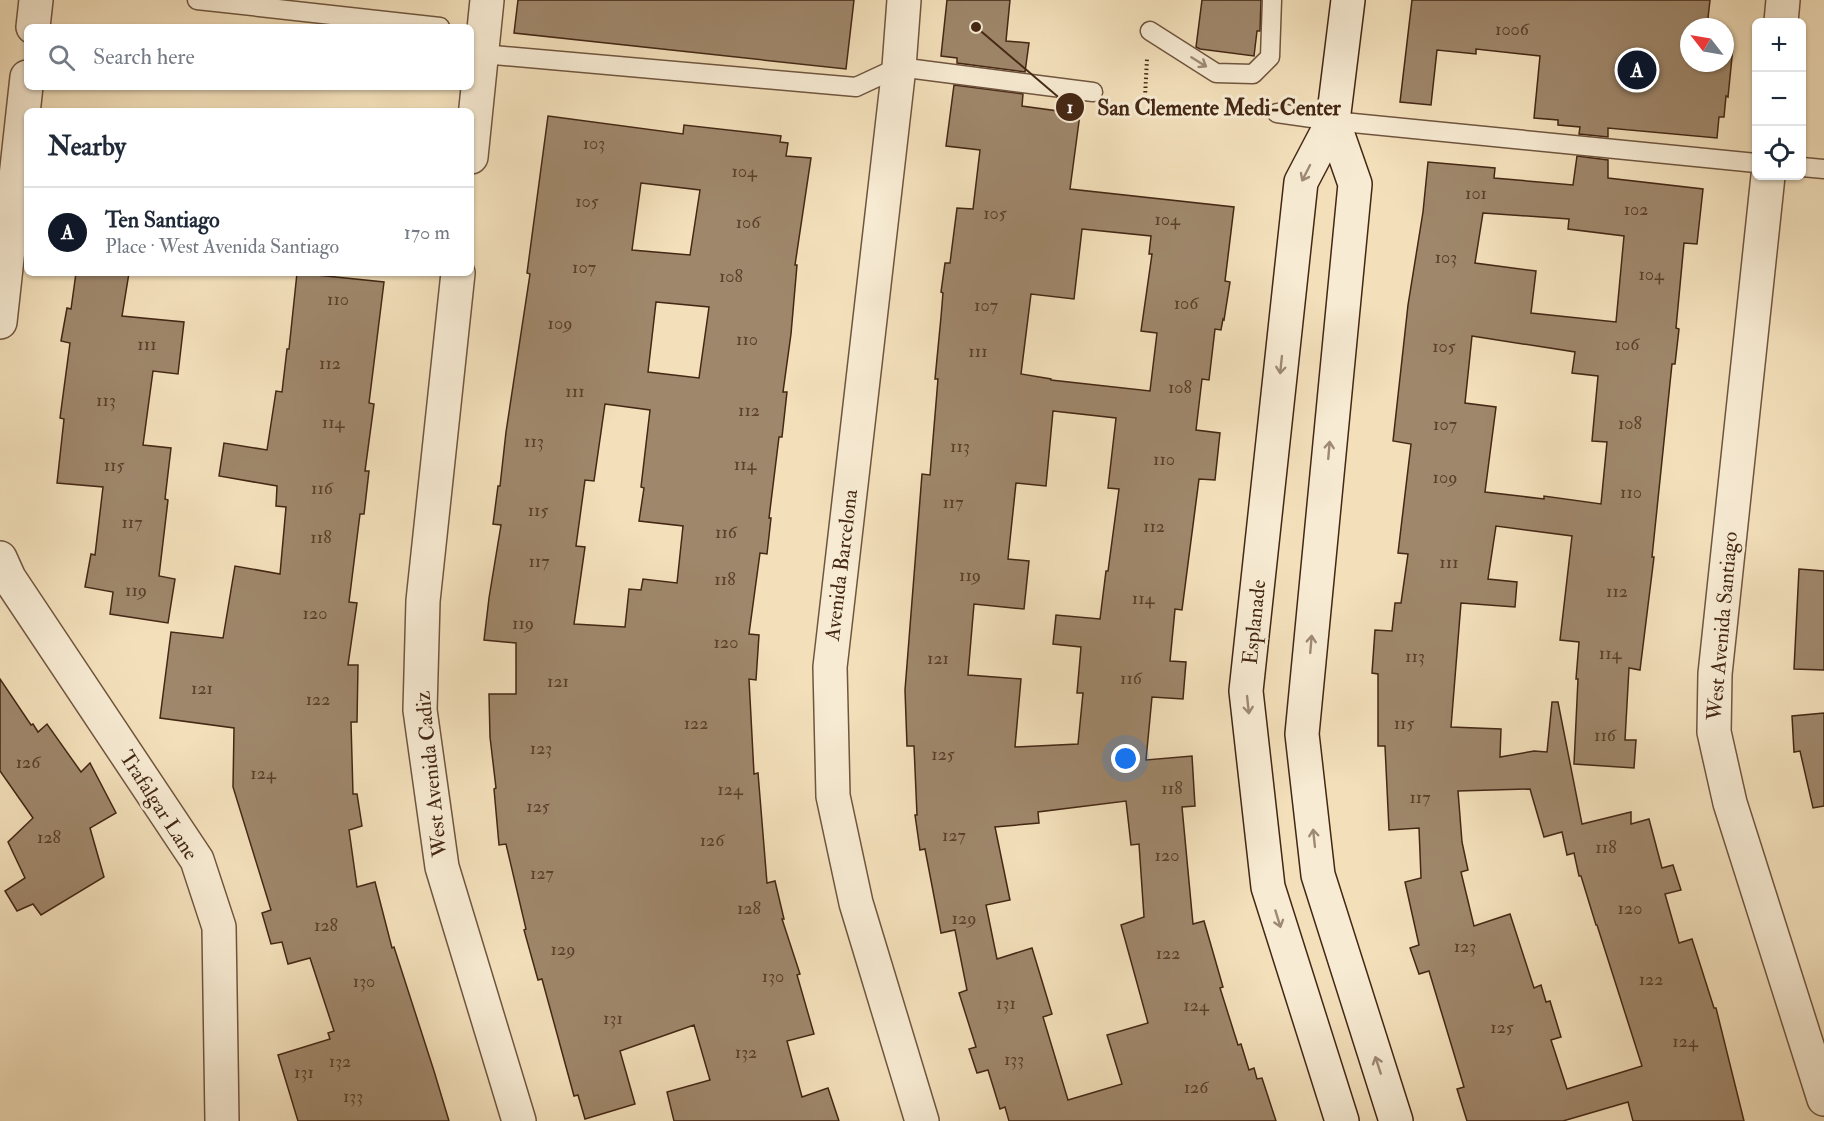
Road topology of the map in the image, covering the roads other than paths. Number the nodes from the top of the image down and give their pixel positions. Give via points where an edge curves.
1 (36, 0) edge
2 (197, 0) edge
3 (487, 0) edge
4 (904, 0) edge
5 (1272, 0) edge
6 (1348, 0) edge
7 (1783, 0) edge
8 (1781, 18) edge
9 (33, 24) edge
10 (413, 24) edge
11 (1150, 32) dead end
12 (479, 39) edge
13 (899, 67) junction
14 (26, 90) edge
15 (1094, 92) dead end
16 (474, 113) edge
17 (1277, 113) dead end
18 (1333, 121) junction
19 (1752, 163) edge
20 (1806, 167) edge
21 (1824, 169) edge
22 (1768, 180) edge
23 (458, 276) edge
24 (0, 322) edge
25 (0, 558) edge
26 (1318, 875) junction
27 (1268, 887) junction
28 (1824, 1099) edge
29 (222, 1121) edge
30 (519, 1121) edge
31 (922, 1121) edge
32 (1341, 1121) edge
33 (1396, 1121) edge

1 - 9 street
2 - 10 lane
3 - 12 street
4 - 13 street, Avenida Barcelona
11 -> 5 lane via 1216,73 1253,74 1270,57
6 - 18 street, Esplanade
7 - 8 street
12 - 13 lane via 856,87
12 - 16 street
13 - 15 lane
13 - 31 street, Avenida Barcelona via 830,667 833,796 856,903
14 - 24 street
17 - 18 lane
18 - 19 lane
26 -> 18 street, Esplanade via 1302,734 1354,184
18 -> 27 street, Esplanade via 1301,182 1246,691
20 - 21 lane
22 - 28 street, West Avenida Santiago via 1715,674 1714,732 1730,803
23 - 30 street, West Avenida Cadiz via 423,601 420,710 441,867
25 - 29 street, Trafalgar Lane via 9,578 197,860 219,927
26 - 27 street
33 -> 26 street, Esplanade
27 -> 32 street, Esplanade

